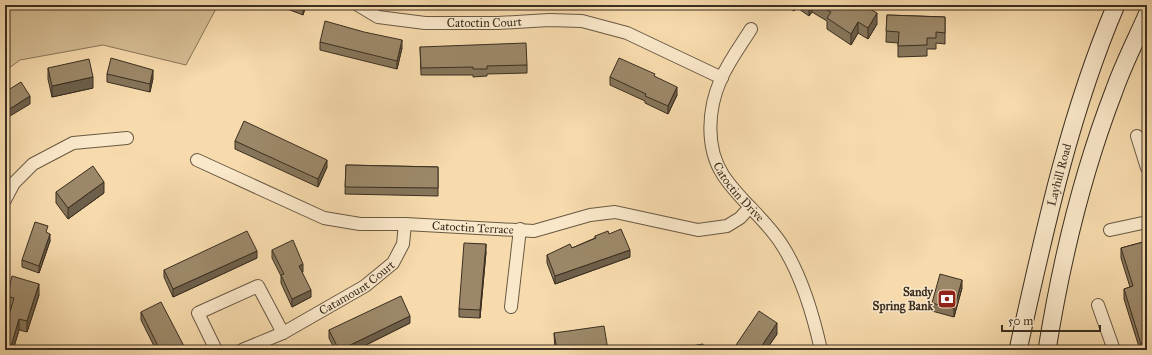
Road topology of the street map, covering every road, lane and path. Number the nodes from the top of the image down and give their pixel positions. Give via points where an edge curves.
1 (358, 5) edge
2 (1116, 5) edge
3 (1147, 15) edge
4 (751, 29) dead end
5 (722, 78) junction
6 (1137, 136) dead end
7 (127, 138) dead end
8 (197, 160) dead end
9 (1147, 168) edge
10 (5, 200) edge
11 (750, 207) junction
12 (1147, 222) edge
13 (406, 224) junction
14 (520, 229) junction
15 (1110, 230) dead end
16 (1098, 305) dead end
17 (512, 307) dead end
18 (283, 333) junction
19 (216, 350) edge
20 (242, 350) edge
21 (821, 350) edge
22 (1018, 350) edge
23 (1047, 350) edge
24 (1114, 350) edge

1 - 5 street, Catoctin Court via 378,17 425,23 582,21 628,33
2 - 22 main road, Layhill Road via 1076,114 1052,196
3 - 23 main road via 1114,90 1071,226 1054,302
4 - 5 street, Catoctin Drive
5 - 11 street, Catoctin Drive via 715,96 710,132 716,159 724,175
6 - 9 street
7 - 10 street via 73,143 33,164 14,183
8 - 13 street, Catoctin Terrace via 324,218 360,224
11 - 14 street, Catoctin Terrace via 740,218 726,226 698,230 615,212 590,215 534,231
11 - 21 street, Catoctin Drive via 782,244 815,320
12 - 15 street
13 - 14 street, Catoctin Terrace
13 - 18 street, Catamount Court via 403,244 393,263 347,298
14 - 17 street
16 - 24 street
18 - 19 street via 258,286 198,314
18 - 20 street, Catamount Court

